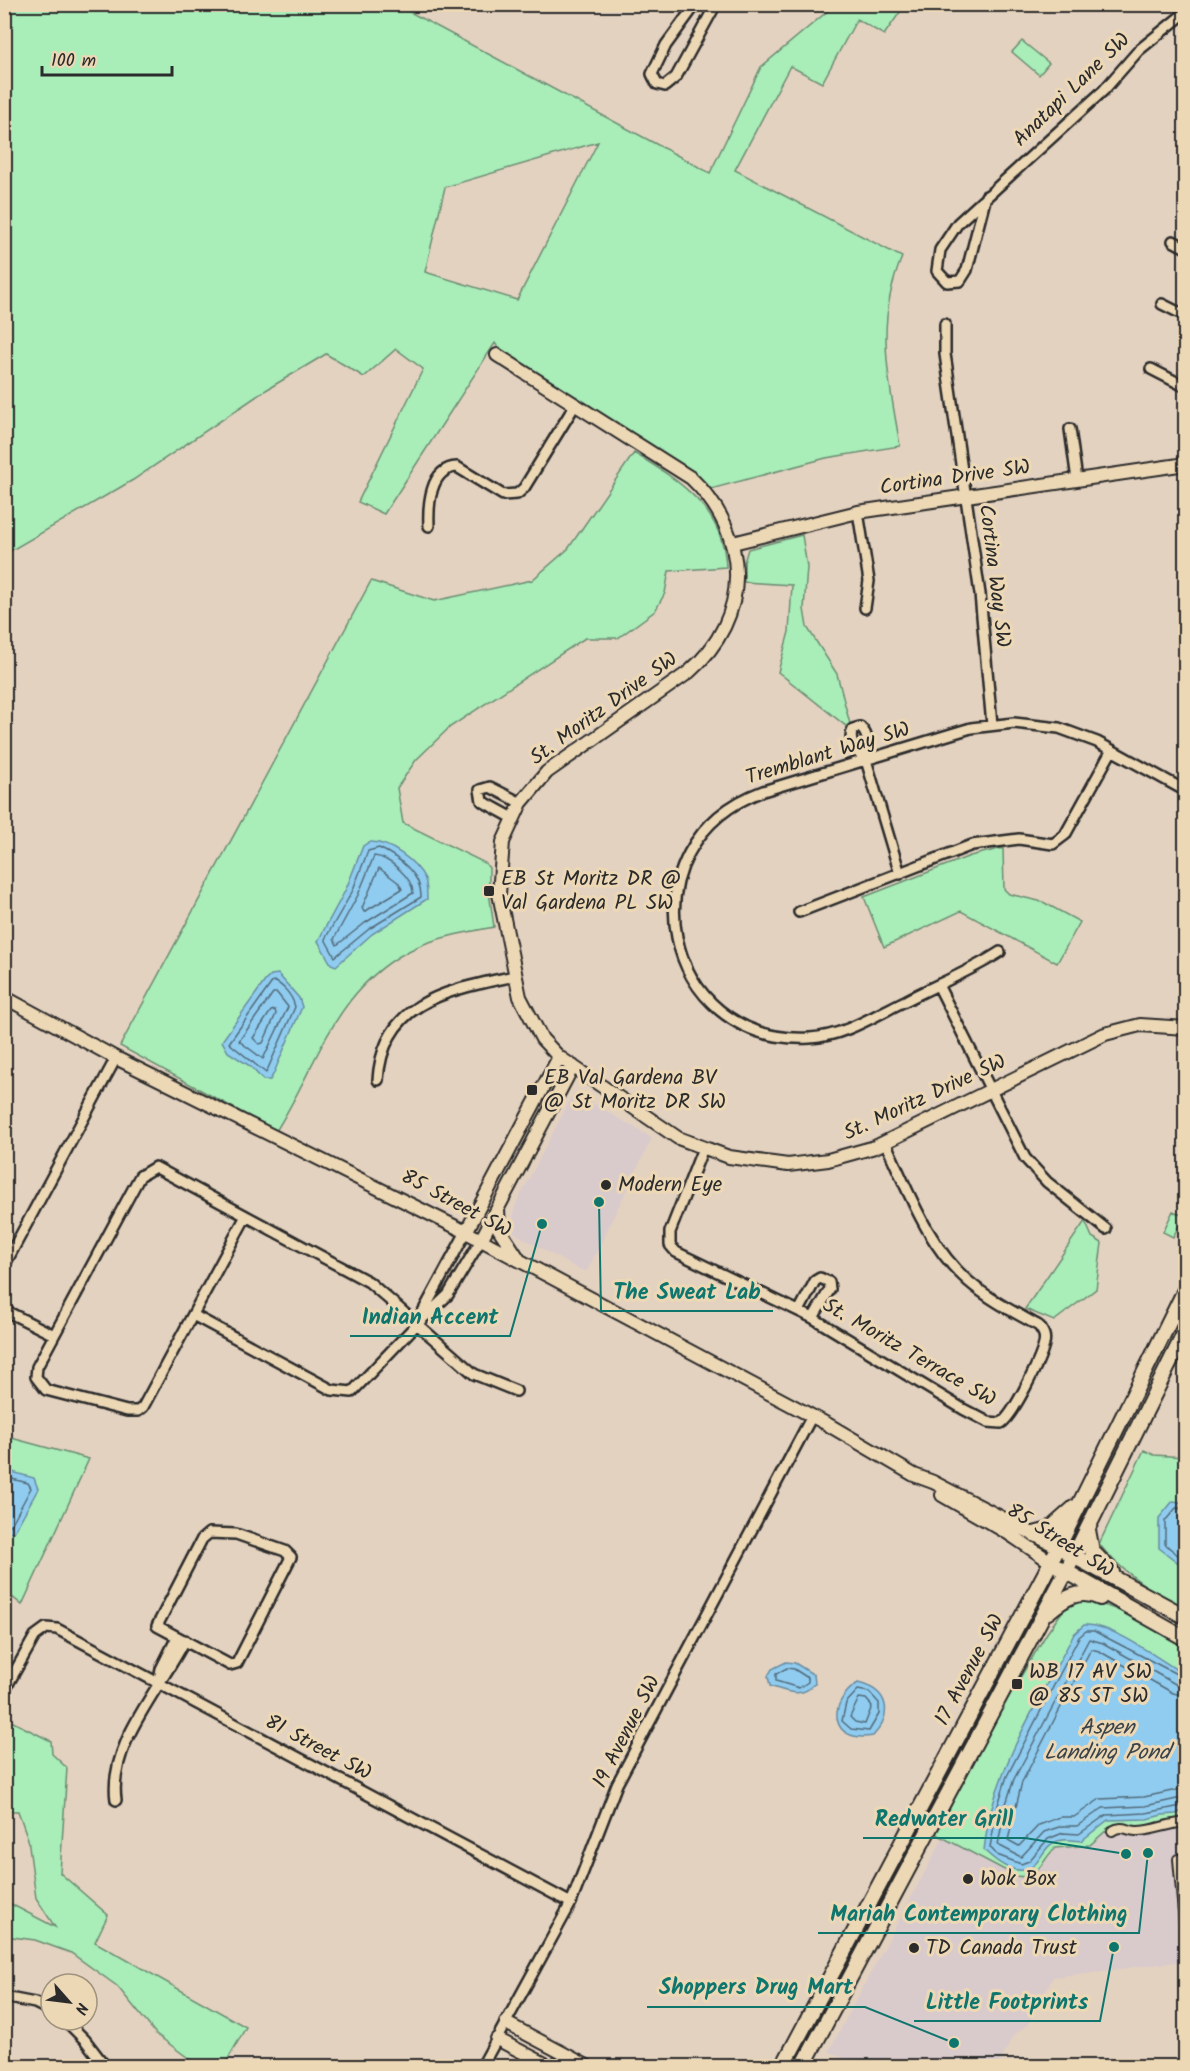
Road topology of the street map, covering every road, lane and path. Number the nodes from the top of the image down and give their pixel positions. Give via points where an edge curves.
1 (696, 4) edge
2 (716, 4) edge
3 (1185, 12) edge
4 (986, 196) junction
5 (1173, 241) dead end
6 (1185, 248) edge
7 (1162, 304) dead end
8 (1185, 316) edge
9 (945, 324) dead end
10 (497, 355) dead end
11 (1151, 369) dead end
12 (1185, 387) edge
13 (575, 405) junction
14 (1070, 429) dead end
15 (1185, 464) edge
16 (1077, 480) junction
17 (966, 497) junction
18 (858, 512) junction
19 (429, 526) dead end
20 (733, 543) junction
21 (865, 608) dead end
22 (992, 725) junction
23 (1112, 750) junction
24 (866, 760) junction
25 (1185, 791) edge
26 (521, 803) junction
27 (513, 818) junction
28 (900, 874) junction
29 (799, 912) dead end
30 (1000, 952) dead end
31 (515, 976) junction
32 (938, 985) junction
33 (4, 997) edge
34 (1185, 1028) edge
35 (559, 1057) junction
36 (116, 1058) junction
37 (573, 1066) junction
38 (378, 1080) dead end
39 (989, 1090) junction
40 (885, 1142) junction
41 (703, 1148) junction
42 (498, 1208) junction
43 (246, 1216) junction
44 (1106, 1229) dead end
45 (466, 1232) junction
46 (481, 1240) junction
47 (520, 1262) junction
48 (4, 1266) edge
49 (1185, 1288) edge
50 (4, 1310) edge
51 (799, 1311) junction
52 (193, 1314) junction
53 (813, 1318) junction
54 (417, 1324) junction
55 (1185, 1330) edge
56 (54, 1335) junction
57 (516, 1391) dead end
58 (812, 1416) junction
59 (914, 1475) junction
60 (1081, 1502) junction
61 (1088, 1530) junction
62 (1035, 1534) junction
63 (1058, 1547) junction
64 (1074, 1557) junction
65 (1051, 1562) junction
66 (1066, 1572) junction
67 (1117, 1579) junction
68 (1128, 1608) junction
69 (1185, 1617) edge
70 (1041, 1618) junction
71 (181, 1638) junction
72 (1185, 1639) edge
73 (158, 1684) junction
74 (4, 1691) edge
75 (969, 1717) junction
76 (984, 1725) junction
77 (116, 1800) dead end
78 (1185, 1822) edge
79 (1112, 1831) dead end
80 (906, 1834) junction
81 (922, 1842) junction
82 (1178, 1859) dead end
83 (572, 1903) junction
84 (1185, 1935) edge
85 (4, 1997) edge
86 (39, 2005) edge
87 (506, 2023) junction
88 (803, 2028) junction
89 (77, 2032) edge
90 (819, 2036) junction
91 (497, 2039) junction
92 (105, 2067) edge
93 (482, 2067) edge
94 (549, 2067) edge
95 (587, 2067) edge
96 (783, 2067) edge
97 (803, 2067) edge

1 - 2 street via 656,62 652,74 657,84 669,85 676,77
3 - 4 street, Anatapi Lane SW via 1139,50 1104,90
4 - 4 street, Anatapi Lane SW via 958,223 940,250 937,271 947,282 960,281 968,270
5 - 6 street
7 - 8 street
9 - 17 street, Cortina Way SW via 945,354
10 - 13 street, St. Moritz Drive SW
11 - 12 street
13 - 19 street via 517,494 503,495 457,467 444,470 437,477 431,496
13 - 20 street, St. Moritz Drive SW via 691,478 718,508
14 - 16 street
15 - 16 street, Cortina Drive SW
16 - 17 street, Cortina Drive SW
17 - 18 street, Cortina Drive SW
17 - 22 street, Cortina Way SW via 981,594
18 - 20 street, Cortina Drive SW
18 - 21 street via 868,581
20 - 26 street, St. Moritz Drive SW via 737,579 734,600 725,627 707,655 689,672 555,765
22 - 23 street, Tremblant Way SW via 1059,728
22 - 24 street, Tremblant Way SW
23 - 25 street, Tremblant Way SW
23 - 28 street via 1065,835 1057,842 984,842
24 - 28 street
24 - 32 street, Tremblant Way SW via 747,796 708,825 688,852 676,884 678,946 692,977 715,1005 743,1024 777,1036 810,1038 834,1034
26 - 27 street, St. Moritz Drive SW
26 - 27 street via 490,787 480,790 482,801
27 - 31 street, St. Moritz Drive SW via 503,842 499,894
28 - 29 street
30 - 32 street, Tremblant Way SW
31 - 35 street, St. Moritz Drive SW via 525,1011
31 - 38 street via 445,992 412,1012 387,1041
32 - 39 street
33 - 36 street, 85 Street SW
34 - 39 street, St. Moritz Drive SW via 1156,1024 1120,1028
35 - 37 street, St. Moritz Drive SW
35 - 45 street
36 - 45 street, 85 Street SW
36 - 48 street
37 - 41 street, St. Moritz Drive SW via 678,1138
37 - 42 street
39 - 40 street, St. Moritz Drive SW
39 - 44 street via 1025,1158 1047,1182
40 - 41 street, St. Moritz Drive SW via 842,1157 788,1165 754,1162
40 - 53 street, St. Moritz Terrace SW via 945,1257 989,1298 1039,1326 1044,1334 1043,1347 1011,1414 994,1423 963,1409
41 - 51 street, St. Moritz Terrace SW via 670,1232 672,1249
42 - 46 street
42 - 47 street via 499,1229
43 - 52 street
43 - 54 street via 369,1282
43 - 56 street via 161,1169 146,1170
45 - 46 street, 85 Street SW
45 - 54 street
46 - 47 street, 85 Street SW
46 - 54 street via 448,1295
47 - 58 street, 85 Street SW
49 - 60 main road, 17 Avenue SW
50 - 56 street
51 - 53 street, St. Moritz Terrace SW
51 - 53 street via 815,1281 820,1278 829,1282 830,1289
52 - 54 street via 332,1390 345,1393 359,1388
52 - 56 street via 146,1402 133,1412 42,1388 35,1371
54 - 57 street via 474,1374
55 - 61 main road, 17 Avenue SW
58 - 59 street, 85 Street SW
58 - 83 street, 19 Avenue SW via 618,1784
59 - 62 street, 85 Street SW
59 - 65 street, 85 Street SW
60 - 62 main road via 1049,1530
60 - 63 main road, 17 Avenue SW
61 - 64 main road, 17 Avenue SW
61 - 67 main road via 1092,1551
62 - 63 street, 85 Street SW
63 - 64 main road, 85 Street SW
63 - 65 main road, 17 Avenue SW
64 - 66 main road, 17 Avenue SW
64 - 67 main road, 85 Street SW
65 - 66 main road, 85 Street SW
65 - 75 main road, 17 Avenue SW
66 - 68 main road, 85 Street SW
66 - 70 main road, 17 Avenue SW
67 - 69 main road, 85 Street SW
68 - 70 main road via 1082,1593 1062,1600
68 - 72 main road, 85 Street SW
70 - 76 main road, 17 Avenue SW
71 - 71 street via 230,1665 237,1663 291,1561 288,1553 236,1534 209,1533 202,1539 157,1626
71 - 73 street via 168,1673
73 - 74 street, 81 Street SW via 57,1629 46,1628 34,1636
73 - 77 street via 116,1765
73 - 83 street, 81 Street SW
75 - 76 main road
75 - 80 main road, 17 Avenue SW
76 - 81 main road, 17 Avenue SW
78 - 79 street via 1145,1830 1121,1827
80 - 81 main road
80 - 88 main road, 17 Avenue SW
81 - 90 main road, 17 Avenue SW
82 - 84 street
83 - 87 street, 19 Avenue SW
85 - 86 street
87 - 91 street, 19 Avenue SW
87 - 95 street
88 - 90 street
88 - 96 main road, 17 Avenue SW
89 - 92 street
90 - 97 main road, 17 Avenue SW
91 - 93 street, 19 Avenue SW
91 - 94 street

